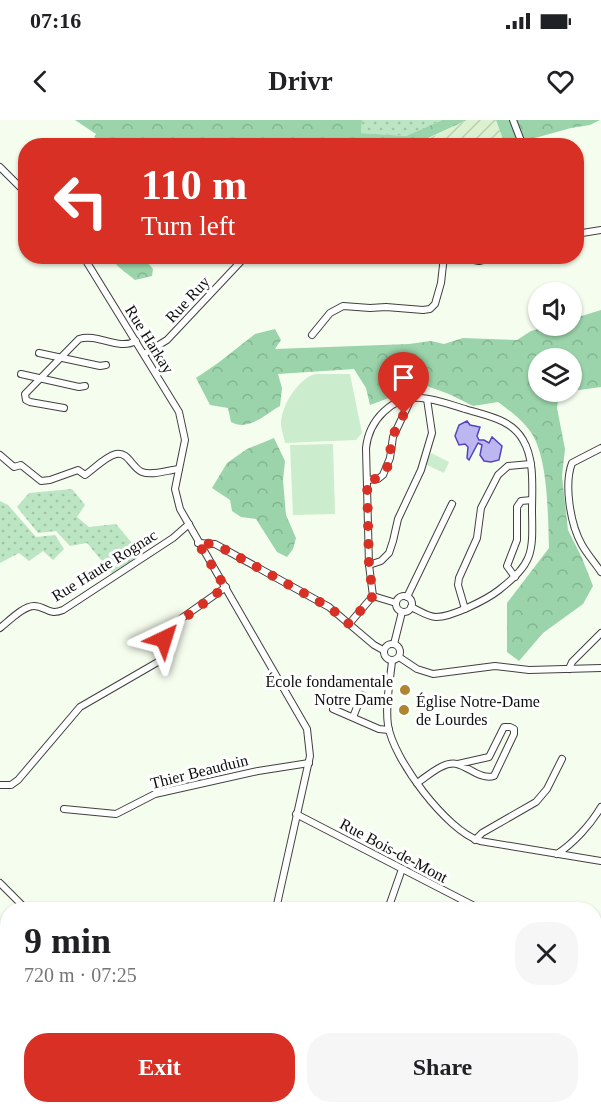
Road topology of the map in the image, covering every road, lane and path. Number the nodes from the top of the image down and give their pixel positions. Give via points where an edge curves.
1 (513, 120) edge
2 (520, 138) edge
3 (0, 167) edge
4 (18, 185) edge
5 (601, 230) edge
6 (584, 233) edge
7 (88, 264) edge
8 (238, 264) edge
9 (443, 264) edge
10 (312, 335) dead end
11 (136, 341) junction
12 (39, 353) dead end
13 (144, 354) junction
14 (60, 357) junction
15 (106, 365) dead end
16 (21, 375) dead end
17 (39, 378) junction
18 (85, 386) dead end
19 (411, 399) junction
20 (427, 399) junction
21 (64, 408) dead end
22 (601, 448) edge
23 (0, 455) edge
24 (531, 464) junction
25 (179, 469) junction
26 (367, 480) junction
27 (532, 500) junction
28 (452, 504) dead end
29 (189, 524) junction
30 (198, 543) junction
31 (369, 565) junction
32 (601, 572) edge
33 (514, 577) junction
34 (225, 587) junction
35 (373, 596) junction
36 (407, 597) junction
37 (396, 603) junction
38 (411, 607) junction
39 (465, 609) junction
40 (402, 612) junction
41 (349, 624) junction
42 (0, 628) edge
43 (601, 633) edge
44 (394, 644) junction
45 (383, 650) junction
46 (399, 657) junction
47 (392, 661) junction
48 (601, 668) edge
49 (569, 669) junction
50 (362, 695) dead end
51 (333, 709) dead end
52 (353, 717) junction
53 (389, 730) junction
54 (562, 759) dead end
55 (309, 764) junction
56 (458, 764) junction
57 (417, 783) junction
58 (0, 785) edge
59 (601, 807) edge
60 (64, 809) dead end
61 (296, 814) junction
62 (491, 828) junction
63 (475, 840) junction
64 (493, 844) junction
65 (570, 844) junction
66 (556, 854) junction
67 (576, 857) junction
68 (601, 861) edge
69 (402, 869) junction
70 (0, 883) edge
71 (19, 902) edge
72 (277, 902) edge
73 (390, 902) edge
74 (466, 902) edge

1 - 2 street
3 - 4 street
5 - 6 street
7 - 11 street, Rue Harkay
8 - 13 street, Rue Ruy via 167,340
9 - 10 street via 440,287 430,309 343,306 332,310
11 - 13 street, Rue Harkay
11 - 14 street via 125,345 83,338
12 - 14 street
13 - 25 street, Rue Harkay via 178,412 185,440
14 - 15 street
14 - 17 street
16 - 17 street
17 - 18 street
17 - 21 street via 26,392 26,400
19 - 20 street
19 - 26 street via 393,436 383,475
19 - 26 street via 387,408 373,424 366,444
20 - 24 street via 505,422 522,438
20 - 31 street via 432,433 422,467 398,519 389,553
22 - 32 street via 572,463 568,474 572,521 582,545
23 - 25 street via 41,481 78,470 85,475 119,453 139,471
24 - 27 street
24 - 39 street via 502,470 481,508 477,538 459,578
25 - 29 street via 176,495
26 - 31 street
27 - 33 street via 532,548 525,565
27 - 33 street via 520,501 517,507 517,540 507,566
28 - 36 street
29 - 30 street
29 - 42 street, Rue Haute Rognac via 63,610 50,612 31,606
30 - 34 street
30 - 41 street via 215,544 329,607
31 - 35 street
33 - 39 street via 492,595
34 - 55 street via 306,725
34 - 58 street via 165,633 170,655 80,707 18,780
35 - 37 street
35 - 41 street
36 - 37 street via 400,597
36 - 38 street
37 - 40 street
38 - 39 street via 435,617
38 - 40 street
40 - 44 street
41 - 45 street
43 - 49 street
44 - 45 street
44 - 46 street via 400,650
45 - 47 street via 386,659
46 - 47 street
46 - 49 street via 433,675 495,666
47 - 53 street
48 - 49 street
50 - 52 street
51 - 52 street
52 - 53 street
53 - 57 street
54 - 62 street via 539,799
55 - 60 street, Thier Beauduin via 154,794 116,814
55 - 61 street
56 - 56 street via 494,776 514,729 504,727 489,758
56 - 57 street via 440,768
57 - 63 street via 450,822
59 - 65 street
61 - 69 street, Rue Bois-de-Mont
61 - 72 street
62 - 63 street
62 - 64 street
63 - 64 street
64 - 66 street
65 - 66 street
65 - 67 street
66 - 67 street
67 - 68 street
69 - 73 street
69 - 74 street, Rue Bois-de-Mont
70 - 71 street

